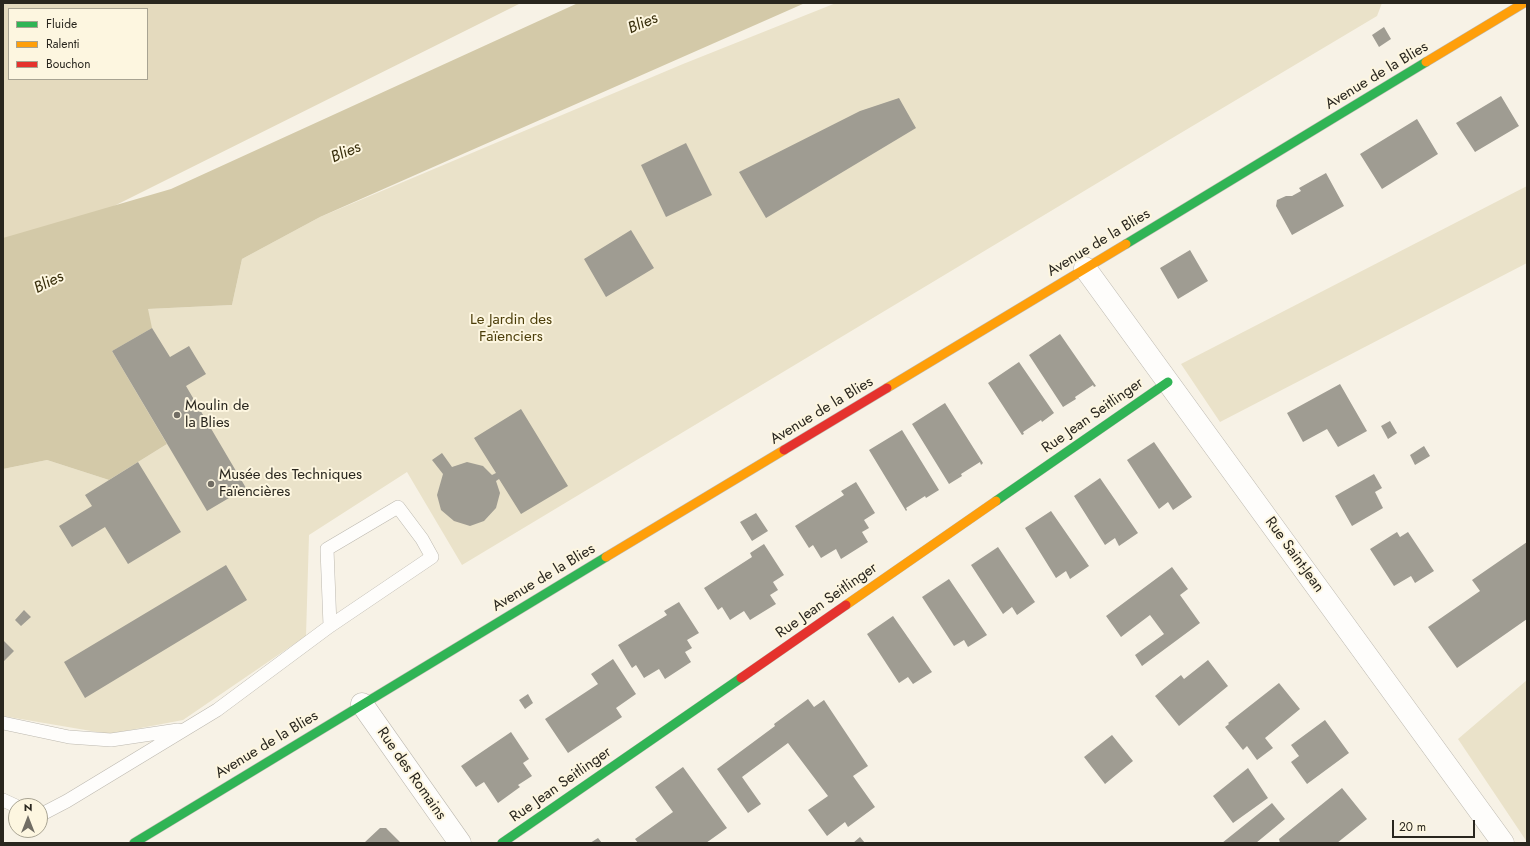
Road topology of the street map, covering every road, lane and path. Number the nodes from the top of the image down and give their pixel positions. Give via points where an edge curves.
1 (1524, 3) edge
2 (1085, 268) junction
3 (1168, 382) junction
4 (330, 626) junction
5 (362, 704) junction
6 (3, 723) edge
7 (186, 728) junction
8 (48, 811) edge
9 (134, 843) edge
10 (460, 843) edge
11 (502, 843) edge
12 (1503, 843) edge

1 - 2 main road, Avenue de la Blies
2 - 3 street, Rue Saint-Jean
2 - 5 main road, Avenue de la Blies
3 - 11 main road, Rue Jean Seitlinger
3 - 12 street, Rue Saint-Jean
4 - 4 lane via 432,557 398,507 327,549
4 - 7 lane via 217,710
5 - 9 main road, Avenue de la Blies
5 - 10 street, Rue des Romains
6 - 7 lane via 70,737 111,740
7 - 8 lane

